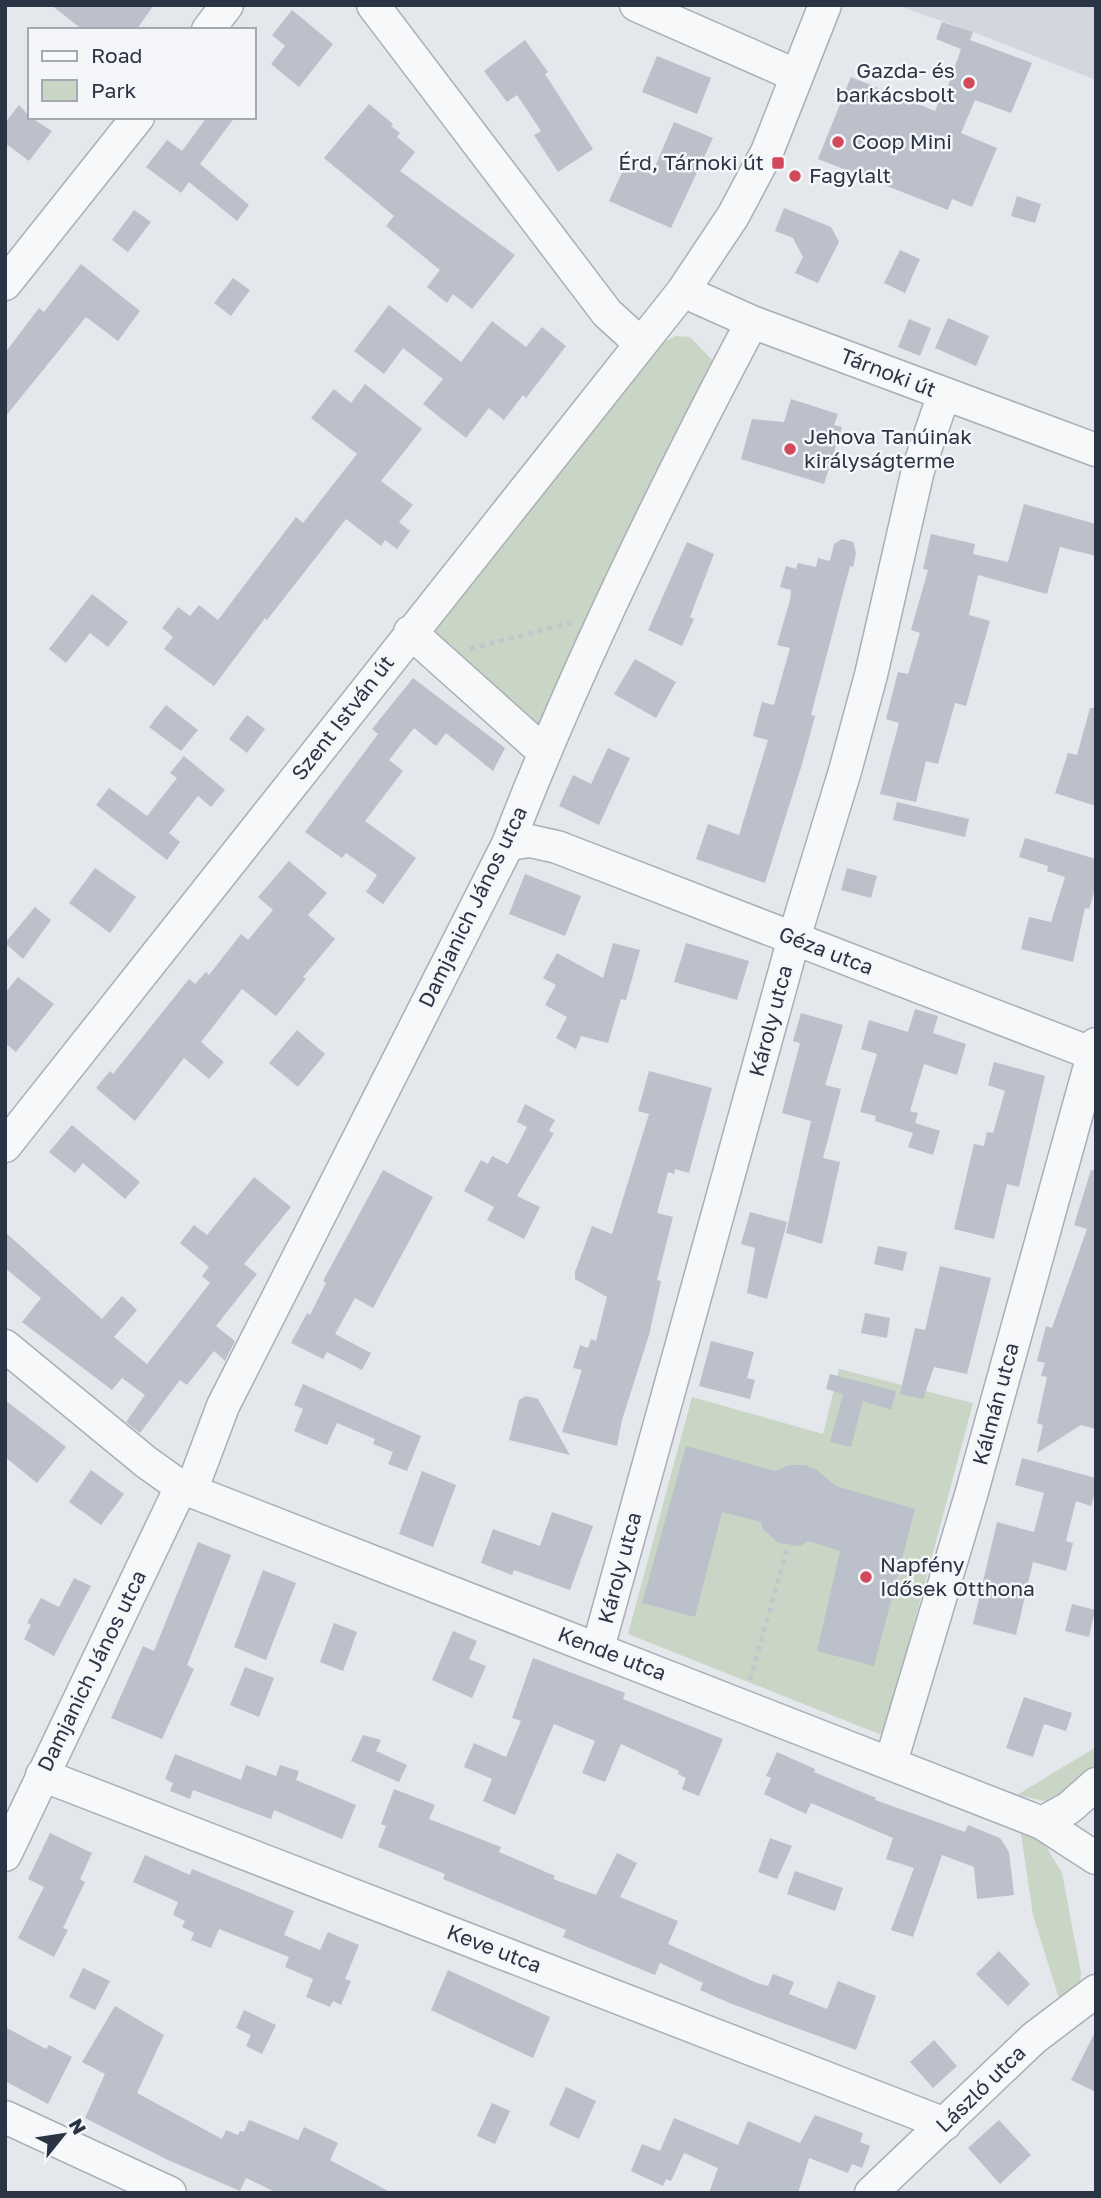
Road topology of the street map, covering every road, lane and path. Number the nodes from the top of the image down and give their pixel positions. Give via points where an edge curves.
1 (227, 5) edge
2 (373, 5) edge
3 (636, 5) edge
4 (825, 5) edge
5 (210, 28) edge
6 (795, 75) junction
7 (136, 119) edge
8 (5, 284) edge
9 (683, 291) junction
10 (752, 322) junction
11 (640, 344) junction
12 (944, 394) junction
13 (1096, 450) edge
14 (608, 616) junction
15 (410, 632) junction
16 (439, 659) junction
17 (539, 765) junction
18 (508, 844) junction
19 (557, 847) junction
20 (794, 938) junction
21 (1095, 1051) edge
22 (5, 1146) edge
23 (5, 1346) edge
24 (186, 1489) junction
25 (788, 1545) dead end
26 (598, 1648) junction
27 (749, 1688) dead end
28 (891, 1762) junction
29 (42, 1775) junction
30 (1096, 1784) edge
31 (1042, 1823) junction
32 (5, 1855) edge
33 (1096, 1858) edge
34 (1096, 1991) edge
35 (5, 2117) edge
36 (945, 2124) junction
37 (170, 2193) edge
38 (871, 2193) edge

1 - 5 street
2 - 11 street via 607,313
3 - 6 street
4 - 6 street, Szent István út
6 - 9 street, Szent István út via 767,152 733,216
7 - 8 street
9 - 10 street, Tárnoki út
9 - 11 street, Szent István út
10 - 12 street, Tárnoki út
10 - 14 street, Damjanich János utca
11 - 15 street, Szent István út
12 - 13 street, Tárnoki út
12 - 20 street, Károly utca via 918,470 871,675
14 - 16 path via 536,630
14 - 17 street, Damjanich János utca
15 - 16 street
15 - 22 street, Szent István út
16 - 17 street
17 - 18 street, Damjanich János utca
17 - 19 street via 539,810
18 - 19 street, Géza utca via 530,841
18 - 24 street, Damjanich János utca via 223,1406
19 - 20 street, Géza utca
20 - 21 street, Géza utca
20 - 26 street, Károly utca
21 - 28 street, Kálmán utca via 961,1492
23 - 24 street, Kende utca via 146,1462
24 - 26 street, Kende utca
24 - 29 street, Damjanich János utca
25 - 27 path
26 - 28 street, Kende utca
28 - 31 street, Kende utca
29 - 32 street, Damjanich János utca
29 - 36 street, Keve utca
30 - 31 street via 1069,1808
31 - 33 street, Kende utca
34 - 36 street, László utca via 1034,2038
35 - 37 street
36 - 38 street, László utca

